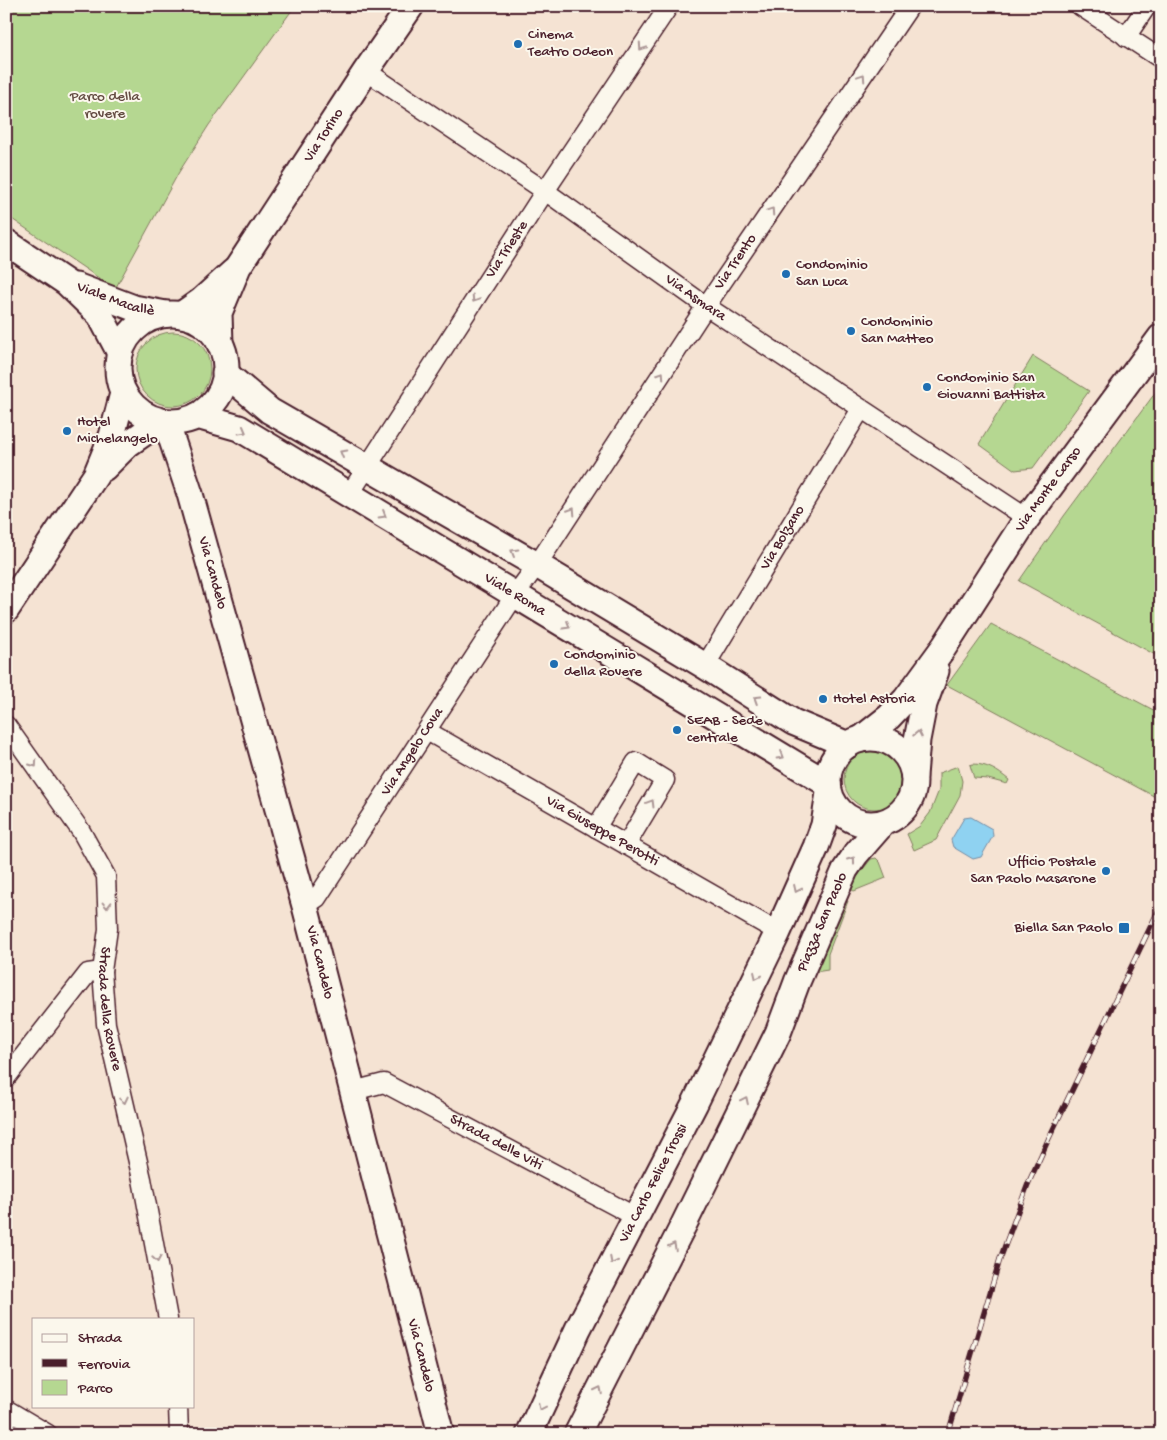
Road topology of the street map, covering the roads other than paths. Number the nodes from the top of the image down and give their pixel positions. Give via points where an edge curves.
1 (411, 6) edge
2 (669, 6) edge
3 (910, 6) edge
4 (1080, 6) edge
5 (1147, 6) edge
6 (1126, 37) junction
7 (1161, 59) edge
8 (366, 71) junction
9 (545, 191) junction
10 (6, 242) edge
11 (238, 267) junction
12 (67, 283) junction
13 (706, 306) junction
14 (174, 314) junction
15 (1161, 338) edge
16 (220, 344) junction
17 (120, 353) junction
18 (225, 373) junction
19 (124, 393) junction
20 (861, 409) junction
21 (178, 419) junction
22 (366, 466) junction
23 (96, 475) junction
24 (349, 495) junction
25 (1027, 518) junction
26 (537, 565) junction
27 (515, 595) junction
28 (6, 610) edge
29 (944, 647) junction
30 (705, 666) junction
31 (6, 724) edge
32 (427, 731) junction
33 (854, 742) junction
34 (914, 782) junction
35 (829, 788) junction
36 (883, 823) junction
37 (596, 828) junction
38 (626, 845) junction
39 (305, 906) junction
40 (778, 932) junction
41 (102, 971) junction
42 (6, 1078) edge
43 (353, 1091) junction
44 (636, 1217) junction
45 (168, 1318) edge
46 (178, 1408) edge
47 (6, 1409) edge
48 (48, 1434) edge
49 (179, 1434) edge
50 (441, 1434) edge
51 (529, 1434) edge
52 (577, 1434) edge

1 - 8 street, Via Torino
2 -> 9 street, Via Trieste
13 -> 3 street, Via Trento
4 - 6 street
5 - 6 street
6 - 7 street
8 - 9 street, Via Asmara
8 - 11 street, Via Torino
9 - 13 street, Via Asmara
9 -> 22 street, Via Trieste
10 - 12 street, Viale Macallè
11 - 14 street, Via Torino via 201,301
11 - 16 street, Via Torino via 219,313
12 - 14 street, Viale Macallè via 134,308
12 - 17 street, Viale Macallè via 100,315
13 - 20 street, Via Asmara
26 -> 13 street, Via Trento
14 - 16 street via 197,320
14 - 17 street via 151,318 137,326 126,338
15 - 25 street, Via Monte Carso
16 - 18 street via 225,358
17 - 19 street via 119,380
18 - 21 street via 221,390 212,405
22 -> 18 street via 270,411
19 - 21 street via 133,406 146,415
19 - 23 street via 112,436
20 - 25 street, Via Asmara
20 - 30 street, Via Bolzano
21 - 23 street via 128,444
21 -> 24 street, Viale Roma via 239,428
21 - 39 street, Via Candelo via 190,494
22 - 24 street, Via Trieste
26 -> 22 street
23 - 28 street
24 -> 27 street, Viale Roma
25 - 29 street, Via Monte Carso
26 - 27 street, Via Trento
26 - 30 street
27 - 32 street, Via Angelo Cova
27 -> 35 street, Viale Roma
29 - 33 street, Via Monte Carso via 906,699
34 -> 29 street, Via Monte Carso via 924,704
33 -> 30 street via 793,722
31 -> 41 street, Strada della Rovere via 81,831 106,876 108,929
32 - 37 street, Via Giuseppe Perotti
32 - 39 street, Via Angelo Cova via 317,898
33 - 34 street via 874,738 898,748 912,769
33 - 35 street via 839,752 832,762 828,772
34 - 36 street, Piazza San Paolo via 905,808
35 - 36 street via 834,804 850,819 861,823
35 -> 40 street via 824,825
52 -> 36 street, Piazza San Paolo via 778,1033 845,870
37 - 38 street, Via Giuseppe Perotti
38 -> 37 street via 665,780 636,762
38 - 40 street, Via Giuseppe Perotti
39 - 43 street, Via Candelo
40 -> 44 street, Via Carlo Felice Trossi
41 - 42 street via 88,973
41 -> 45 street, Strada della Rovere via 106,1024 142,1179
43 - 44 street, Strada delle Viti via 384,1083
43 - 50 street, Via Candelo
44 -> 51 street, Via Carlo Felice Trossi
46 - 49 street
47 - 48 street

